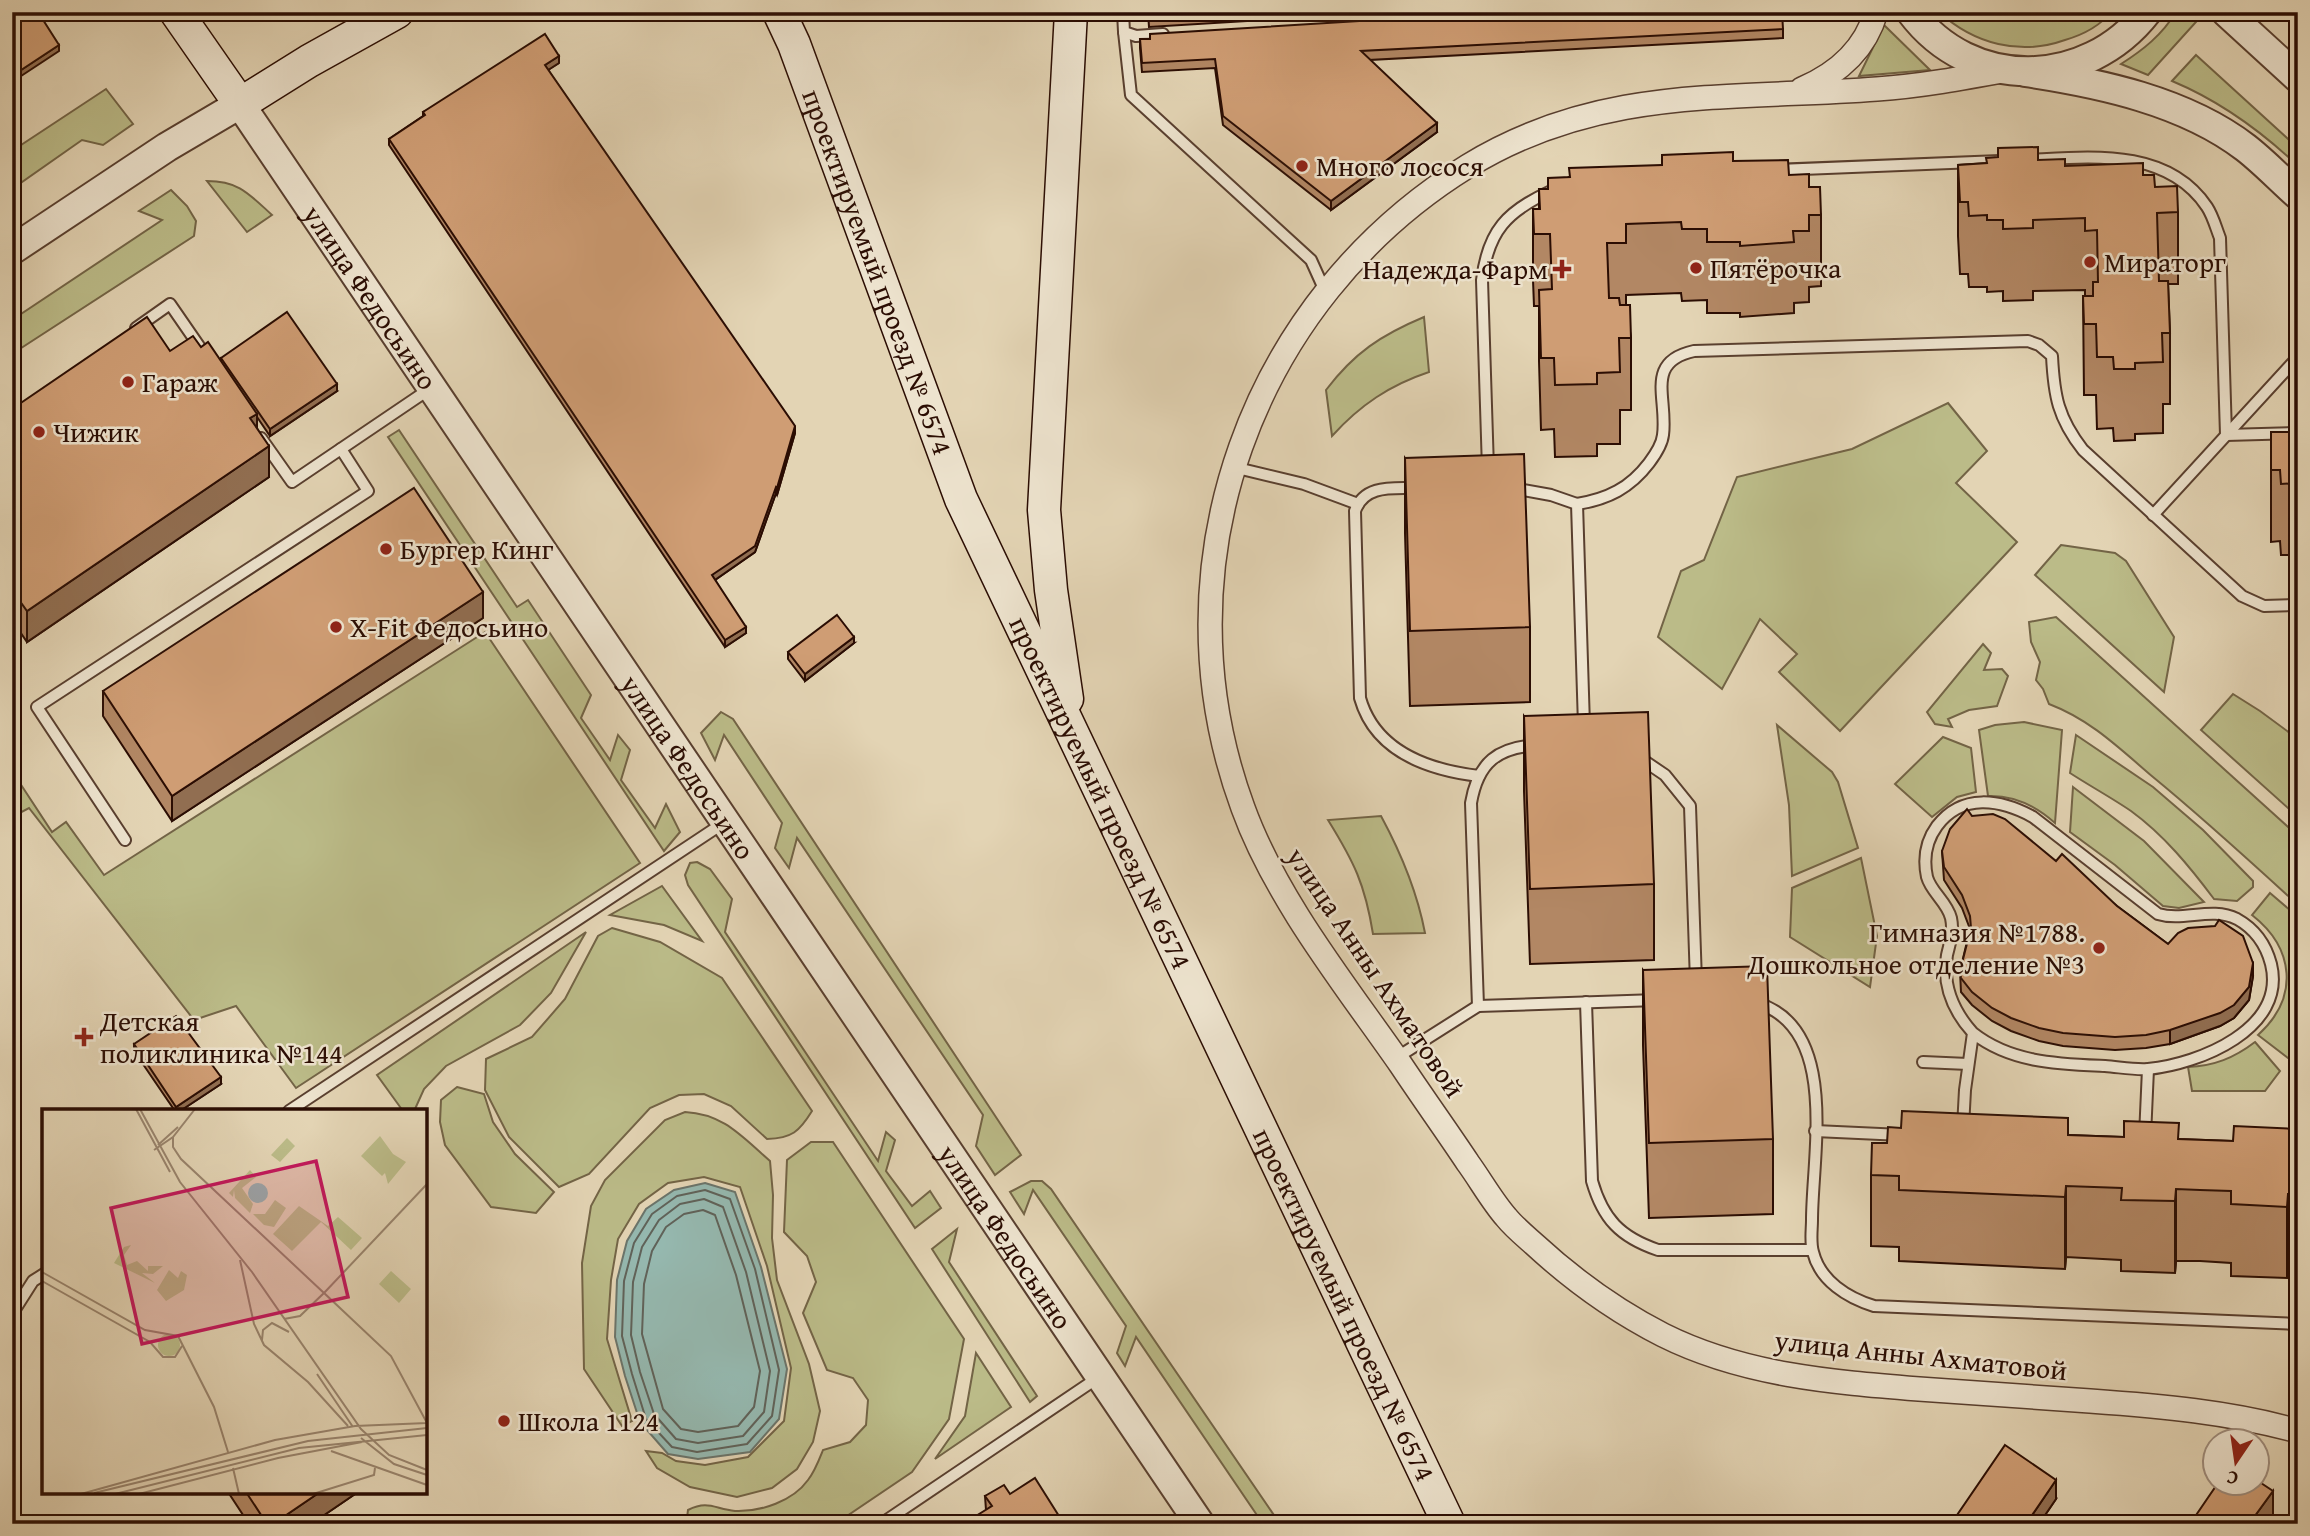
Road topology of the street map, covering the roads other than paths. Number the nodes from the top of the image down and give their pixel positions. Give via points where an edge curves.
1 (176, 12) edge
2 (397, 12) edge
3 (779, 12) edge
4 (788, 12) edge
5 (1071, 12) edge
6 (1124, 12) edge
7 (1876, 12) edge
8 (1911, 12) edge
9 (2147, 12) edge
10 (2226, 12) edge
11 (1124, 32) junction
12 (1178, 33) edge
13 (794, 44) junction
14 (2016, 71) junction
15 (2298, 78) edge
16 (1793, 93) junction
17 (240, 104) junction
18 (1765, 170) edge
19 (1561, 187) edge
20 (2298, 195) edge
21 (12, 250) edge
22 (1325, 292) junction
23 (125, 335) edge
24 (2298, 357) edge
25 (208, 360) edge
26 (432, 387) junction
27 (254, 427) edge
28 (2298, 433) edge
29 (2226, 435) junction
30 (341, 449) junction
31 (1232, 467) junction
32 (1429, 488) edge
33 (1358, 503) junction
34 (1577, 504) junction
35 (2153, 515) junction
36 (2298, 605) edge
37 (1072, 732) junction
38 (1585, 743) edge
39 (1544, 745) edge
40 (1633, 754) edge
41 (1479, 776) junction
42 (725, 822) junction
43 (125, 840) dead end
44 (1696, 999) edge
45 (1669, 1000) edge
46 (1741, 1000) edge
47 (1586, 1002) junction
48 (1478, 1006) junction
49 (1973, 1033) junction
50 (1396, 1058) junction
51 (1923, 1062) dead end
52 (1968, 1064) junction
53 (2148, 1069) junction
54 (292, 1109) edge
55 (1815, 1131) junction
56 (1918, 1135) edge
57 (1952, 1137) edge
58 (2131, 1145) edge
59 (2145, 1145) junction
60 (2158, 1146) edge
61 (1812, 1250) junction
62 (42, 1275) edge
63 (12, 1314) edge
64 (2298, 1324) edge
65 (1101, 1376) junction
66 (2298, 1431) edge
67 (881, 1524) edge
68 (1200, 1524) edge
69 (1449, 1524) edge

1 - 17 main road, улица Федосьино
2 - 17 main road
3 - 13 main road, проектируемый проезд № 6574
4 - 13 main road, проектируемый проезд № 6574
5 - 37 main road via 1044,510
6 - 11 lane
7 - 16 street, улица Анны Ахматовой via 1849,60 1819,82
8 - 14 street via 1930,34 1958,54
9 - 14 street via 2122,38 2092,57 2060,68
10 - 15 street
11 - 12 lane via 1136,36
11 - 22 lane via 1131,95 1311,260
13 - 37 main road, проектируемый проезд № 6574 via 961,499
14 - 16 street, улица Анны Ахматовой via 1887,89
14 - 20 street via 2107,87 2181,112 2246,148
16 - 22 street, улица Анны Ахматовой via 1627,106 1568,120 1527,136 1471,164 1409,208 1380,232
17 - 21 street
17 - 26 street, улица Федосьино
18 - 29 lane via 2083,158 2126,159 2168,171 2188,184 2208,208 2220,238
19 - 34 lane via 1508,217 1494,234 1482,279 1494,486 1534,491
22 - 31 street, улица Анны Ахматовой via 1272,373
23 - 25 lane via 170,304
24 - 29 lane
26 - 30 lane
26 - 42 street, улица Федосьино
27 - 30 lane via 292,482
28 - 29 lane
29 - 35 lane
30 - 43 lane via 368,491 37,706
31 - 33 lane via 1287,479
31 - 50 street, улица Анны Ахматовой via 1209,625 1216,706 1231,771 1270,869
32 - 33 lane via 1378,489
33 - 41 lane via 1354,518 1360,698 1365,713 1396,749 1419,762
34 - 35 lane via 1620,492 1655,456 1663,436 1662,379 1678,354 2028,341 2052,356 2053,389 2071,435
34 - 38 lane
35 - 36 lane via 2242,596 2264,606
37 - 69 main road, проектируемый проезд № 6574
39 - 41 lane via 1504,751
40 - 44 lane via 1665,775 1690,806
41 - 48 lane via 1471,803
42 - 54 lane
42 - 65 street, улица Федосьино
45 - 47 lane
46 - 55 lane via 1774,1011 1804,1043 1813,1070
47 - 48 lane
47 - 61 lane via 1592,1181 1612,1222 1638,1243 1658,1250
48 - 50 lane
49 - 52 lane
49 - 53 lane via 1999,1050 2036,1060
49 - 53 lane via 1958,1014 1946,983 1950,917 1931,885 1925,855 1930,836 1946,815 1983,802 2009,806 2033,817 2158,914 2173,917 2213,912 2235,918 2255,932 2268,951 2271,996 2261,1018 2225,1044
50 - 66 street, улица Анны Ахматовой via 1507,1219 1557,1266 1615,1309 1702,1352 1774,1373 1842,1383 2179,1408
51 - 52 lane
52 - 57 lane via 1963,1138
53 - 59 lane
55 - 56 lane
55 - 61 lane
58 - 59 lane
59 - 60 lane
61 - 64 lane via 1834,1285 1874,1306
62 - 63 lane via 33,1281
65 - 67 lane
65 - 68 street, улица Федосьино

